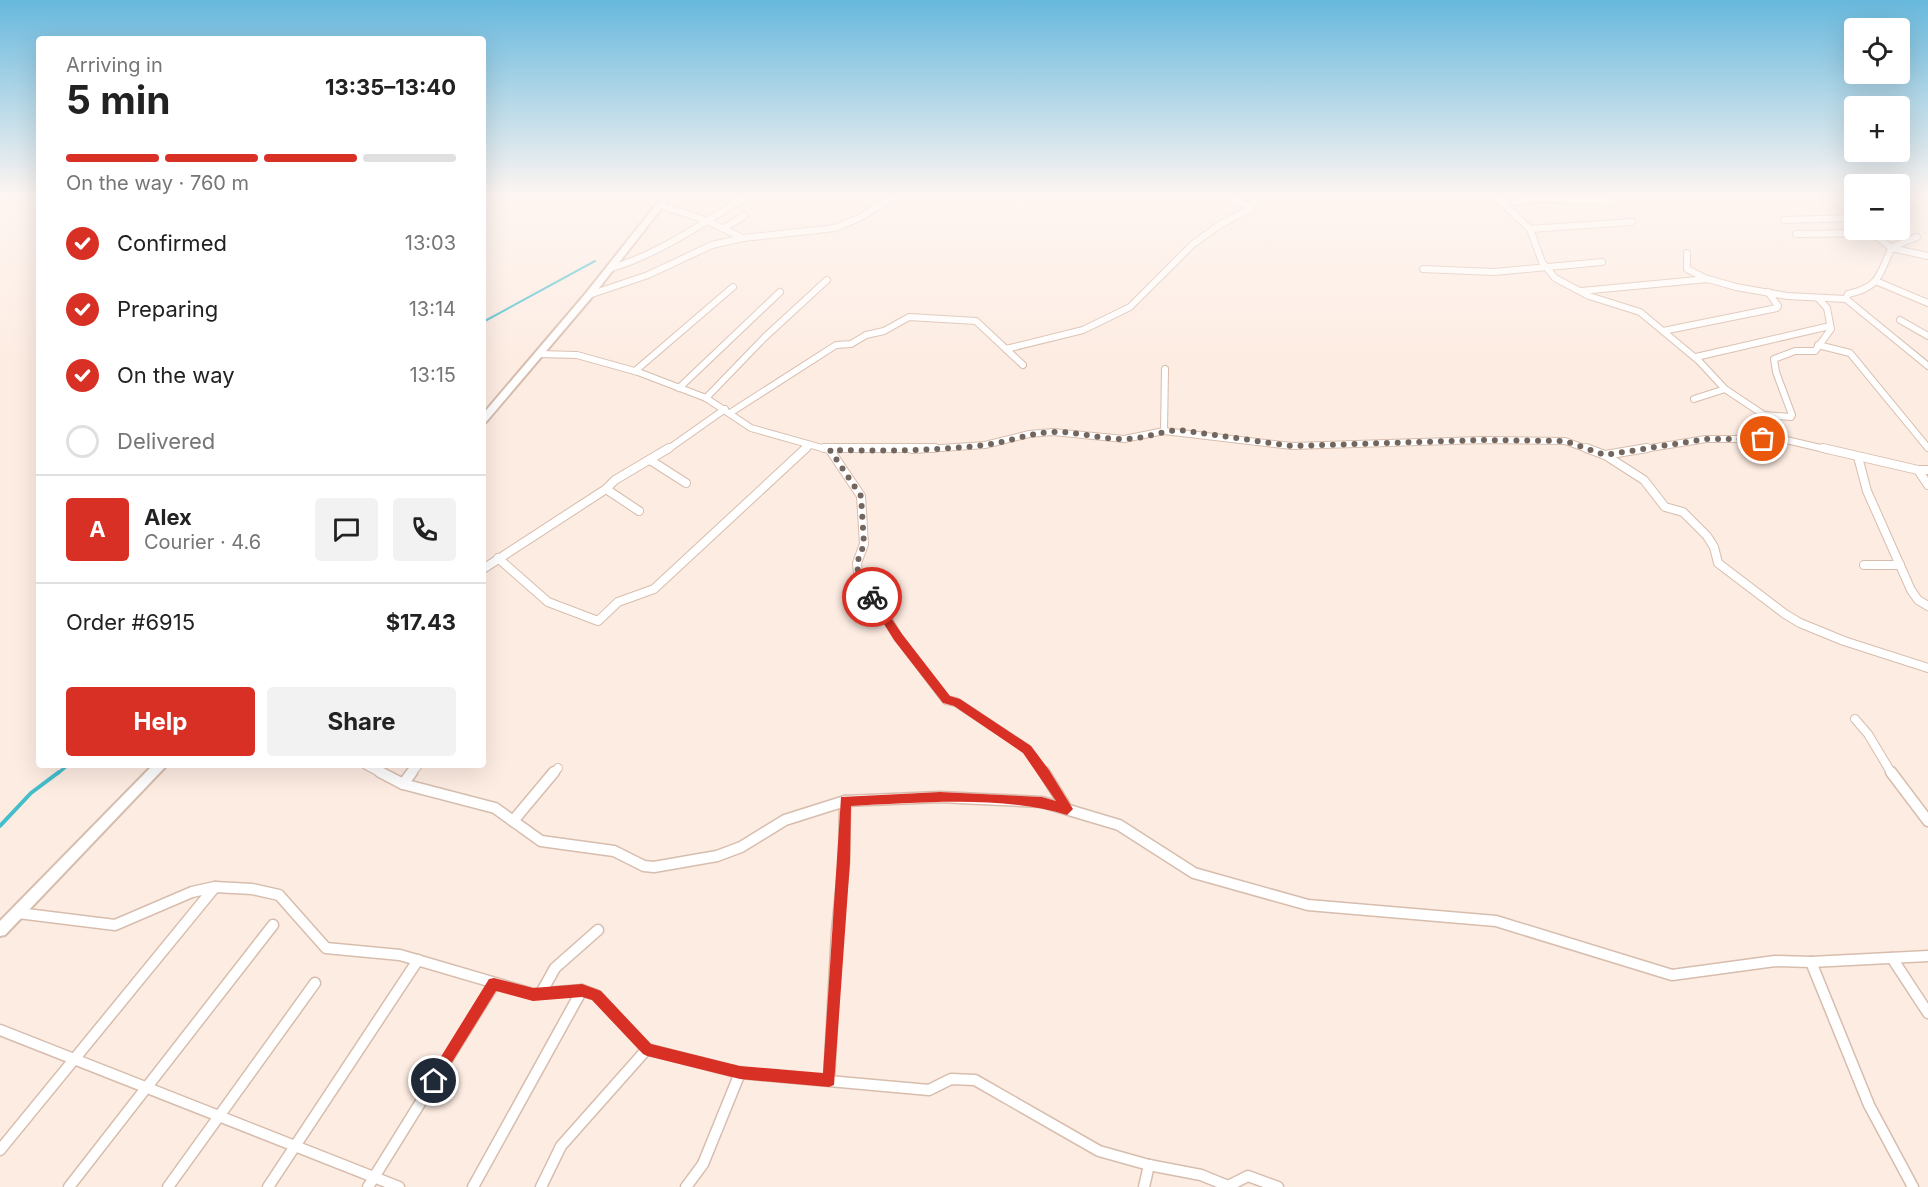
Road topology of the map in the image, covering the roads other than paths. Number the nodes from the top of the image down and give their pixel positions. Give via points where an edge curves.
1 (624, 251) edge
2 (650, 251) edge
3 (698, 251) edge
4 (1185, 251) edge
5 (1538, 251) edge
6 (1890, 251) edge
7 (1907, 251) edge
8 (1687, 253) dead end
9 (1928, 256) edge
10 (1602, 262) dead end
11 (1546, 266) junction
12 (611, 268) junction
13 (1423, 269) dead end
14 (1708, 279) junction
15 (827, 280) dead end
16 (1878, 282) junction
17 (733, 287) dead end
18 (1581, 291) junction
19 (780, 292) dead end
20 (1768, 292) junction
21 (589, 295) junction
22 (1818, 298) junction
23 (1846, 299) junction
24 (1928, 303) edge
25 (1900, 320) dead end
26 (1830, 326) junction
27 (1663, 331) junction
28 (1928, 336) edge
29 (1818, 345) junction
30 (1006, 349) junction
31 (539, 354) junction
32 (1696, 357) junction
33 (1023, 365) dead end
34 (1928, 366) edge
35 (1165, 369) dead end
36 (635, 371) junction
37 (679, 387) junction
38 (1725, 389) junction
39 (706, 398) junction
40 (1694, 399) dead end
41 (728, 411) junction
42 (1764, 415) junction
43 (486, 416) edge
44 (1164, 431) junction
45 (1782, 439) junction
46 (809, 446) junction
47 (1928, 448) edge
48 (830, 450) junction
49 (1605, 455) junction
50 (1858, 457) junction
51 (650, 460) junction
52 (1918, 470) junction
53 (1928, 470) edge
54 (686, 483) dead end
55 (1928, 485) edge
56 (606, 489) junction
57 (639, 511) dead end
58 (498, 558) junction
59 (1864, 565) dead end
60 (1900, 565) junction
61 (486, 567) edge
62 (1928, 606) edge
63 (1928, 668) edge
64 (1855, 719) dead end
65 (157, 768) edge
66 (372, 768) edge
67 (416, 768) edge
68 (558, 768) dead end
69 (403, 784) junction
70 (845, 801) junction
71 (1067, 809) junction
72 (513, 821) junction
73 (1928, 821) edge
74 (215, 887) junction
75 (18, 913) junction
76 (273, 925) dead end
77 (0, 930) edge
78 (598, 930) dead end
79 (1928, 956) edge
80 (1892, 958) junction
81 (418, 960) junction
82 (1811, 962) junction
83 (315, 983) dead end
84 (494, 984) junction
85 (582, 990) junction
86 (541, 993) junction
87 (1928, 1013) edge
88 (0, 1030) edge
89 (647, 1049) junction
90 (74, 1059) junction
91 (740, 1073) junction
92 (829, 1080) junction
93 (146, 1088) junction
94 (219, 1116) junction
95 (295, 1146) junction
96 (0, 1150) edge
97 (1149, 1165) junction
98 (371, 1182) edge
99 (69, 1187) edge
100 (168, 1187) edge
101 (268, 1187) edge
102 (399, 1187) edge
103 (473, 1187) edge
104 (541, 1187) edge
105 (686, 1187) edge
106 (1144, 1187) edge
107 (1278, 1187) edge
108 (1913, 1187) edge

1 - 12 main road
2 - 12 street
3 - 21 street via 648,275
4 - 30 street via 1130,308 1083,330
5 - 11 street
6 - 16 street
7 - 9 street
8 - 14 street via 1687,269
10 - 11 street
11 - 13 street via 1494,272
11 - 18 street via 1555,278
12 - 21 main road
14 - 18 street
14 - 20 street
15 - 39 street
16 - 23 street via 1864,292 1848,294
16 - 24 street
17 - 36 street
18 - 27 street via 1640,312
19 - 37 street
20 - 22 street
20 - 27 street via 1777,308
21 - 31 main road
22 - 23 street
22 - 26 street via 1827,308
23 - 34 street
25 - 28 street
26 - 29 street
26 - 32 street
27 - 32 street
29 - 42 street via 1815,351 1795,351 1774,359 1792,415
29 - 47 street via 1850,352
30 - 33 street
30 - 41 street via 976,321 909,317 851,344 836,345
31 - 36 street via 578,355
31 - 43 main road
32 - 38 street
35 - 44 street
36 - 37 street
37 - 39 street
38 - 40 street
38 - 42 street
39 - 41 street
41 - 46 street via 751,428
41 - 51 street
42 - 45 street
44 - 48 street via 1124,440 1053,432 985,445
44 - 49 street via 1292,446 1565,441
45 - 49 street via 1706,439
45 - 50 street
46 - 48 street
46 - 58 street via 654,589 618,602 598,621 548,602
48 - 71 street via 861,496 864,544 857,563 859,582 879,604 898,637 946,700 956,702 1027,749
49 - 63 street via 1644,480 1665,507 1683,512 1707,536 1718,563 1785,614 1844,641
50 - 52 street
50 - 60 street via 1867,491
51 - 54 street
51 - 56 street
52 - 53 street
52 - 55 street
56 - 57 street
56 - 58 street
58 - 61 street
59 - 60 street
60 - 62 street via 1918,600
64 - 73 street
65 - 75 main road
66 - 69 street
67 - 69 street
68 - 72 street
69 - 72 street via 495,808
70 - 71 street via 940,797 1042,802
70 - 72 street via 785,820 741,847 717,856 654,867 614,851 541,841
70 - 92 street
71 - 82 street via 1119,825 1194,873 1308,905 1496,921 1672,975 1775,961
74 - 75 street via 192,891 116,925
74 - 81 street via 279,894 326,948 400,954
74 - 90 street
75 - 77 main road
76 - 93 street
78 - 86 street via 555,968
79 - 80 street
80 - 82 street
80 - 87 street
81 - 84 street
81 - 95 street
82 - 108 street via 1863,1097
83 - 94 street
84 - 86 street
84 - 98 street
85 - 86 street
85 - 89 street via 596,995
85 - 103 street
88 - 90 street
89 - 91 street
89 - 104 street via 561,1146
90 - 93 street
90 - 96 street
91 - 92 street
91 - 105 street via 703,1164
92 - 97 street via 929,1090 944,1080 975,1080 1099,1151
93 - 94 street
93 - 99 street
94 - 95 street
94 - 100 street
95 - 98 street
95 - 101 street
97 - 106 street
97 - 107 street via 1201,1175 1228,1186 1248,1176
98 - 102 street

